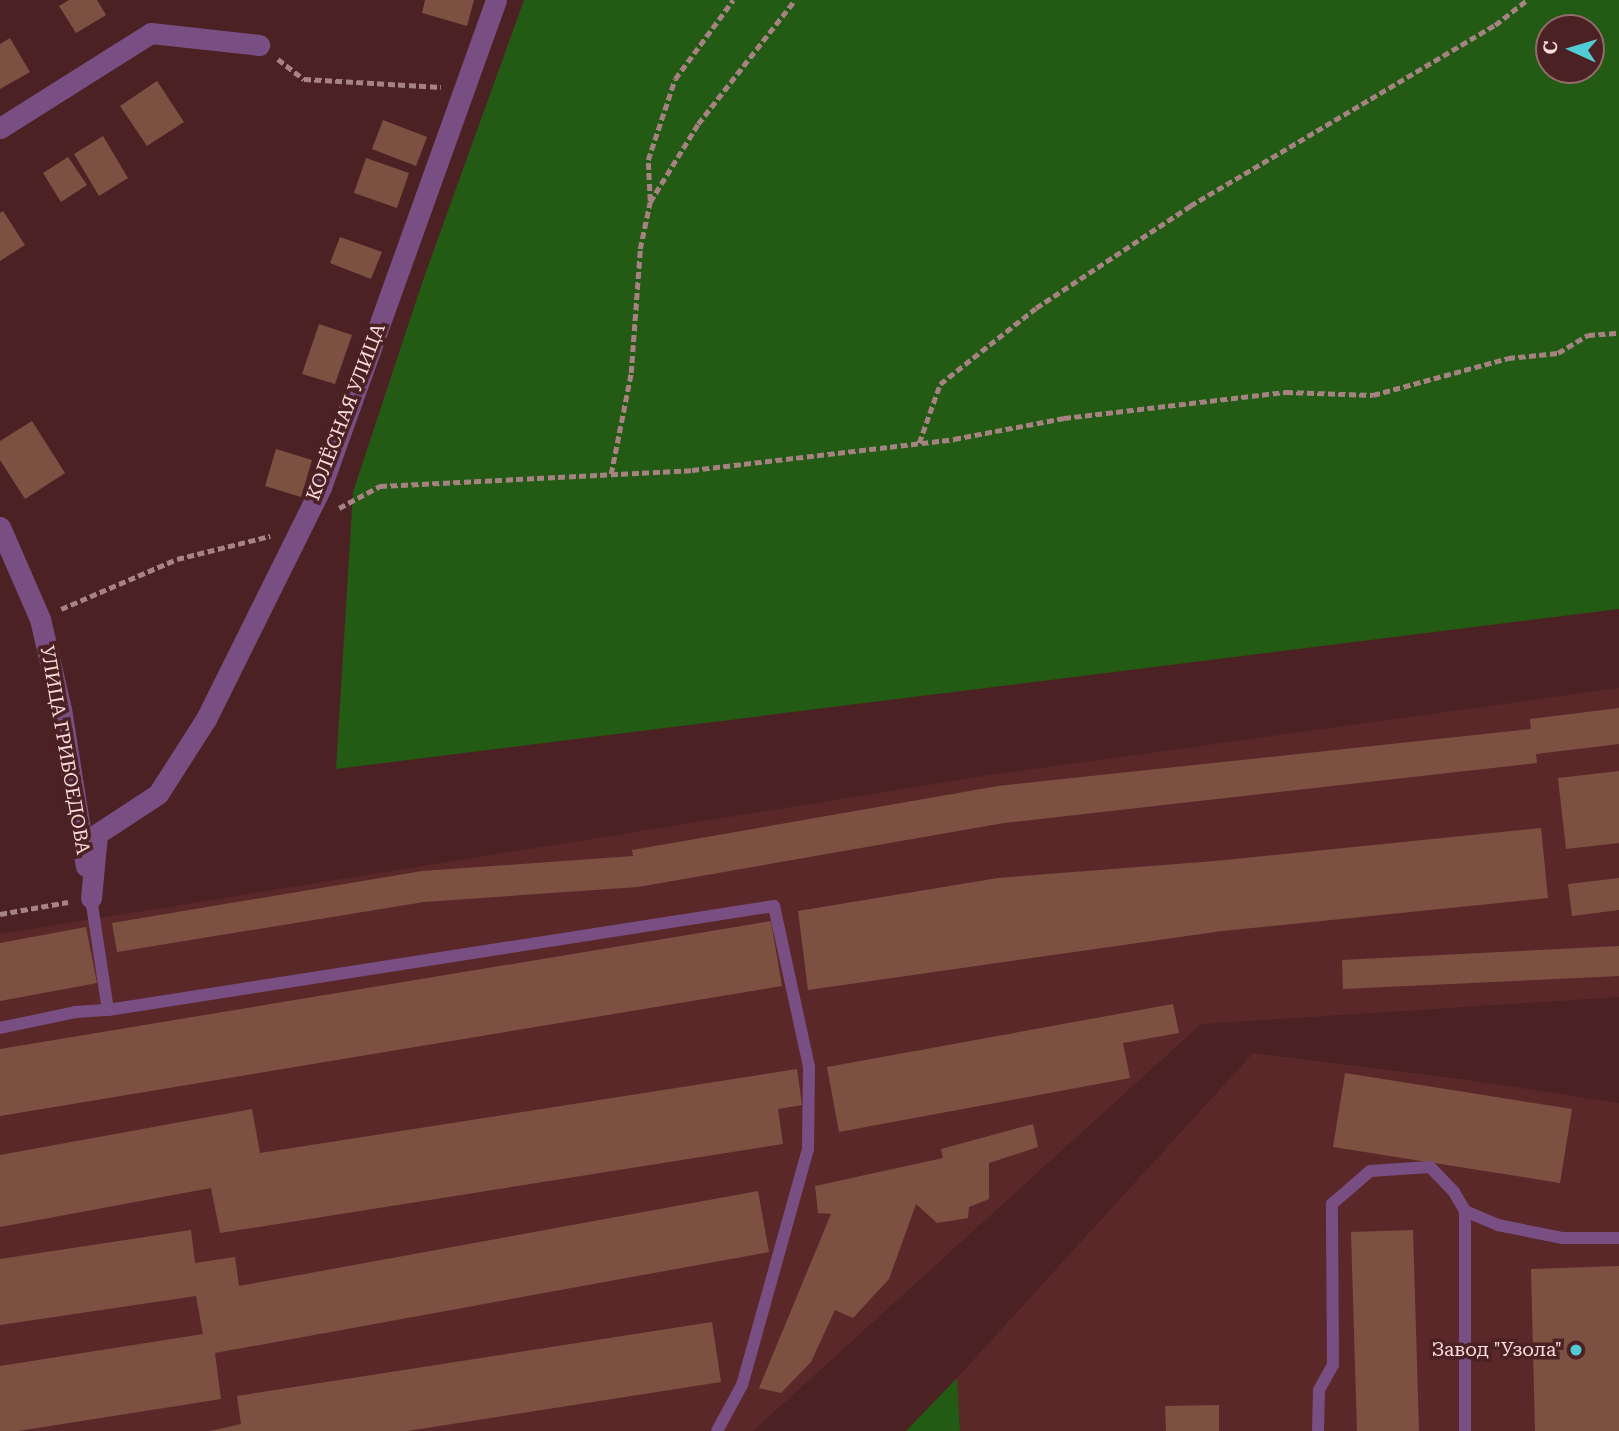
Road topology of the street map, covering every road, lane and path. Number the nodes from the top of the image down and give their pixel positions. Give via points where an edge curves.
1 (496, 0) edge
2 (733, 0) edge
3 (795, 0) edge
4 (1527, 0) edge
5 (259, 45) joint
6 (466, 88) junction
7 (0, 128) edge
8 (650, 202) junction
9 (1619, 333) edge
10 (919, 443) junction
11 (611, 474) junction
12 (0, 527) edge
13 (299, 529) junction
14 (40, 619) junction
15 (91, 898) junction
16 (0, 914) edge
17 (108, 1010) junction
18 (0, 1028) edge
19 (1465, 1211) junction
20 (1619, 1238) edge
21 (718, 1431) edge
22 (1318, 1431) edge
23 (1465, 1431) edge

1 - 6 street, КОЛЁСНАЯ УЛИЦА
2 - 8 path via 675,79 648,160
3 - 8 path via 698,124
4 - 10 path via 1495,25 1190,206 1036,308 940,384
5 - 6 path via 304,79
5 - 7 street via 151,33
6 - 13 street, КОЛЁСНАЯ УЛИЦА via 321,487
8 - 11 path via 640,249 631,373
9 - 10 path via 1588,335 1558,353 1508,358 1373,395 1286,392 1064,418
10 - 11 path via 692,470
11 - 13 path via 380,486
12 - 14 street, УЛИЦА ГРИБОЕДОВА
13 - 14 path via 177,559
13 - 15 street, КОЛЁСНАЯ УЛИЦА via 206,719 158,794 97,834
14 - 15 street, УЛИЦА ГРИБОЕДОВА via 61,709
15 - 16 path
15 - 17 lane
17 - 18 lane
17 - 21 lane via 774,906 808,1067 808,1149 742,1385
19 - 20 lane via 1498,1225 1562,1238
19 - 22 lane via 1430,1167 1370,1171 1332,1204 1333,1365 1319,1390
19 - 23 lane

